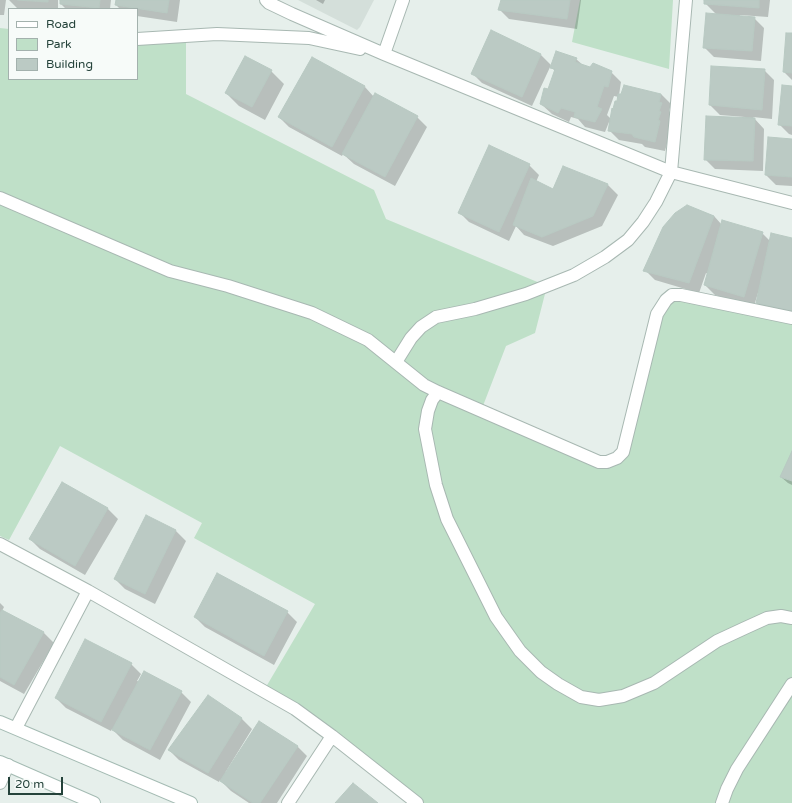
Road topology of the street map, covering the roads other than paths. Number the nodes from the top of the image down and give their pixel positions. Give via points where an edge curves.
1 (266, 0) edge
2 (403, 0) edge
3 (686, 0) edge
4 (138, 38) edge
5 (384, 54) junction
6 (671, 172) junction
7 (0, 198) edge
8 (792, 203) edge
9 (792, 318) edge
10 (396, 362) junction
11 (438, 392) junction
12 (0, 544) edge
13 (88, 591) junction
14 (792, 618) edge
15 (792, 684) edge
16 (0, 722) edge
17 (16, 728) junction
18 (332, 736) junction
19 (4, 764) edge
20 (0, 783) edge
21 (94, 803) edge
22 (191, 803) edge
23 (288, 803) edge
24 (417, 803) edge
25 (722, 803) edge

1 - 5 street
2 - 5 street
3 - 6 street
4 - 5 street via 217,34 309,38
5 - 6 street
6 - 8 street
6 - 10 street via 643,222 628,240 605,257 574,275 526,294 436,317 411,338
7 - 10 street via 170,271 228,286 312,313 368,340
9 - 11 street via 672,295 658,314 623,452 607,462 599,462
10 - 11 street via 424,385
11 - 14 street via 428,411 425,429 436,485 447,519 496,617 520,651 541,672 558,684 581,697 599,700 623,696 654,683 717,641 745,628 767,618
12 - 13 street
13 - 17 street
13 - 18 street via 295,709
15 - 25 street via 738,769
16 - 17 street
17 - 22 street
18 - 23 street
18 - 24 street
19 - 20 street
19 - 21 street

